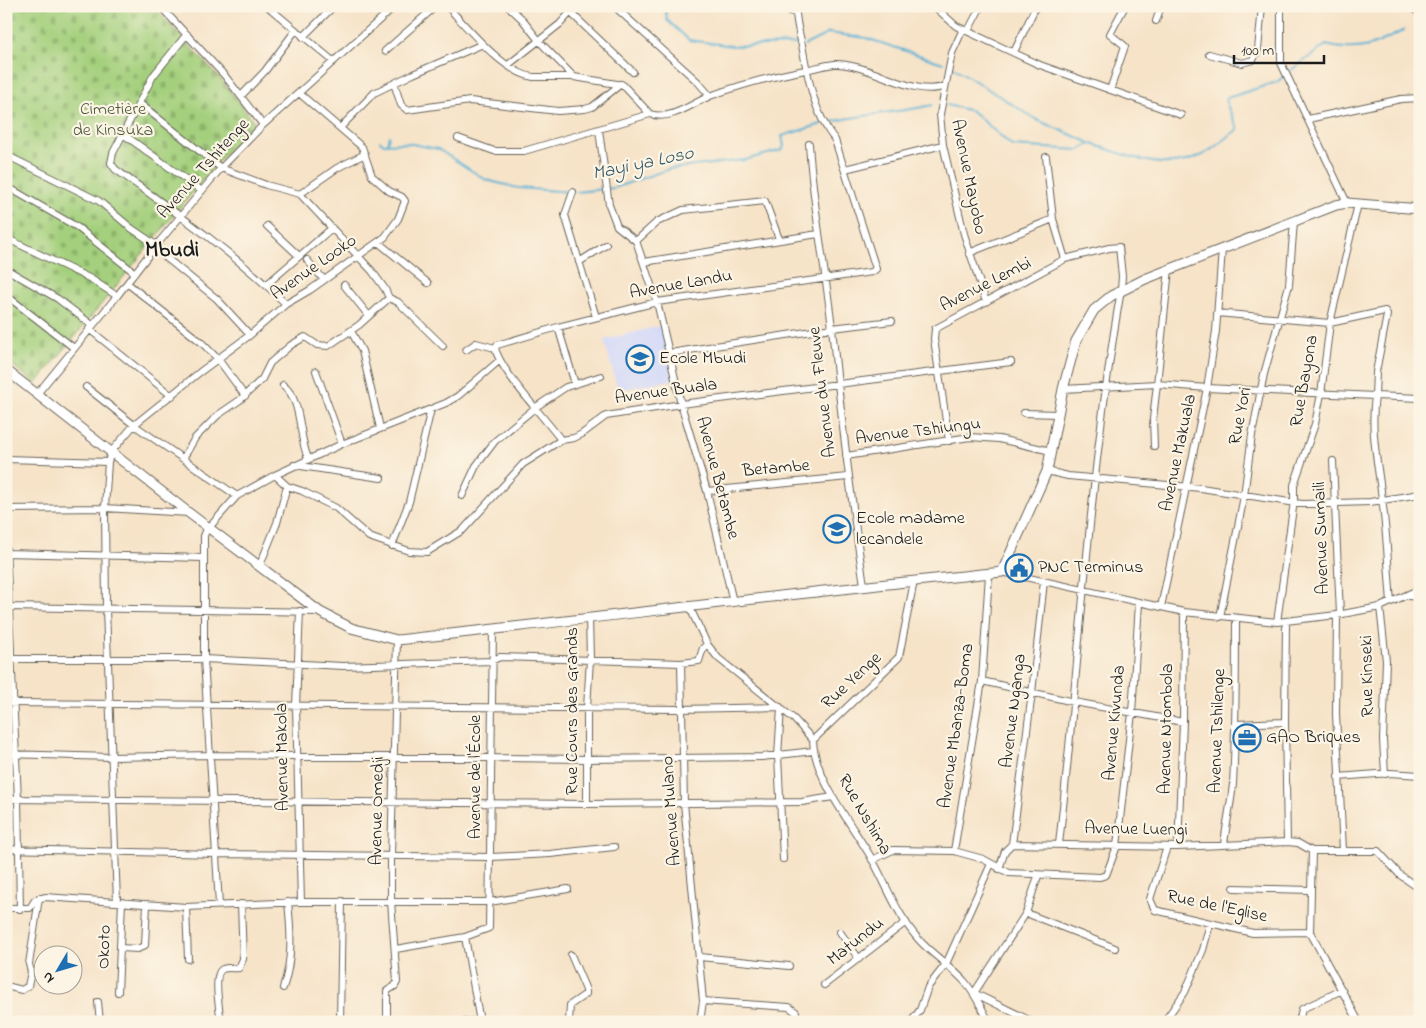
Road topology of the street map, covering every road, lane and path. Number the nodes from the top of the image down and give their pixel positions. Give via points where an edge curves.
1 (160, 6) edge
2 (267, 6) edge
3 (334, 6) edge
4 (373, 6) edge
5 (395, 6) edge
6 (436, 6) edge
7 (447, 6) edge
8 (508, 6) edge
9 (576, 6) edge
10 (614, 6) edge
11 (770, 6) edge
12 (934, 6) edge
13 (981, 6) edge
14 (1036, 6) edge
15 (1125, 6) edge
16 (1162, 6) edge
17 (1262, 6) edge
18 (1281, 6) edge
19 (1408, 6) edge
20 (796, 10) edge
21 (570, 12) junction
22 (1420, 13) edge
23 (386, 15) junction
24 (1156, 21) dead end
25 (295, 30) junction
26 (965, 30) junction
27 (187, 34) junction
28 (304, 37) junction
29 (540, 42) junction
30 (483, 44) junction
31 (385, 51) dead end
32 (1014, 52) junction
33 (1209, 54) dead end
34 (333, 61) junction
35 (508, 65) junction
36 (806, 70) junction
37 (633, 72) dead end
38 (574, 77) junction
39 (394, 83) junction
40 (621, 84) junction
41 (945, 86) junction
42 (1110, 90) junction
43 (299, 93) junction
44 (241, 96) junction
45 (710, 96) junction
46 (1420, 98) edge
47 (139, 103) junction
48 (650, 114) junction
49 (1181, 115) dead end
50 (1308, 119) junction
51 (263, 125) junction
52 (340, 128) junction
53 (599, 130) junction
54 (123, 134) junction
55 (458, 138) dead end
56 (809, 144) dead end
57 (942, 145) junction
58 (365, 154) junction
59 (6, 155) edge
60 (1046, 157) dead end
61 (222, 168) junction
62 (844, 169) junction
63 (6, 186) edge
64 (202, 190) junction
65 (573, 192) dead end
66 (300, 194) junction
67 (1346, 203) junction
68 (1358, 204) junction
69 (1420, 208) edge
70 (181, 216) junction
71 (1053, 219) junction
72 (1294, 221) junction
73 (267, 226) dead end
74 (332, 228) junction
75 (818, 234) junction
76 (6, 238) edge
77 (779, 239) junction
78 (636, 241) junction
79 (379, 242) junction
80 (606, 245) dead end
81 (155, 247) junction
82 (1222, 249) junction
83 (969, 253) junction
84 (299, 256) junction
85 (356, 257) junction
86 (307, 260) dead end
87 (1065, 260) junction
88 (579, 262) junction
89 (644, 262) junction
90 (1169, 269) junction
91 (6, 270) edge
92 (135, 273) junction
93 (825, 278) junction
94 (324, 280) junction
95 (127, 283) junction
96 (428, 283) dead end
97 (266, 285) junction
98 (344, 285) dead end
99 (1121, 290) junction
100 (7, 296) edge
101 (117, 296) junction
102 (389, 298) junction
103 (657, 302) junction
104 (986, 302) junction
105 (286, 304) junction
106 (1217, 313) junction
107 (369, 316) junction
108 (596, 318) junction
109 (1280, 318) junction
110 (892, 322) dead end
111 (1330, 323) junction
112 (90, 327) junction
113 (558, 327) junction
114 (832, 328) junction
115 (351, 331) junction
116 (250, 336) junction
117 (443, 346) dead end
118 (74, 348) junction
119 (495, 348) junction
120 (466, 350) dead end
121 (670, 354) junction
122 (218, 359) junction
123 (500, 360) junction
124 (1011, 362) dead end
125 (6, 370) edge
126 (316, 371) dead end
127 (939, 371) junction
128 (601, 376) dead end
129 (575, 384) junction
130 (1157, 384) junction
131 (283, 385) dead end
132 (836, 385) junction
133 (1105, 385) junction
134 (86, 387) dead end
135 (1208, 388) junction
136 (1063, 389) junction
137 (1261, 390) junction
138 (37, 394) junction
139 (1322, 394) junction
140 (172, 396) junction
141 (245, 396) junction
142 (1375, 396) junction
143 (1420, 398) edge
144 (681, 404) junction
145 (536, 407) junction
146 (431, 410) junction
147 (1024, 413) dead end
148 (1058, 414) junction
149 (134, 425) junction
150 (380, 428) junction
151 (561, 440) junction
152 (949, 441) junction
153 (342, 444) junction
154 (1154, 446) dead end
155 (1051, 451) junction
156 (111, 452) junction
157 (846, 456) junction
158 (184, 457) junction
159 (308, 458) junction
160 (6, 459) edge
161 (1334, 461) dead end
162 (108, 462) junction
163 (294, 465) junction
164 (1047, 471) junction
165 (274, 475) junction
166 (848, 477) junction
167 (381, 478) dead end
168 (1094, 479) junction
169 (287, 486) junction
170 (1188, 487) junction
171 (706, 491) junction
172 (1420, 494) edge
173 (237, 496) junction
174 (462, 496) dead end
175 (1244, 496) junction
176 (1383, 500) junction
177 (1294, 501) junction
178 (1336, 502) junction
179 (105, 508) junction
180 (6, 509) edge
181 (189, 513) junction
182 (209, 527) junction
183 (392, 546) junction
184 (6, 547) edge
185 (6, 553) edge
186 (106, 554) junction
187 (204, 558) junction
188 (260, 566) junction
189 (1002, 572) junction
190 (989, 574) junction
191 (914, 581) junction
192 (1044, 581) junction
193 (864, 585) junction
194 (1420, 589) edge
195 (1083, 590) junction
196 (1407, 596) junction
197 (1420, 597) edge
198 (733, 602) junction
199 (1139, 602) junction
200 (1391, 602) junction
201 (7, 606) edge
202 (1161, 607) junction
203 (1380, 607) junction
204 (690, 608) junction
205 (106, 609) junction
206 (205, 610) junction
207 (300, 611) junction
208 (320, 612) junction
209 (1184, 612) junction
210 (1339, 615) junction
211 (588, 617) junction
212 (1220, 617) junction
213 (1236, 618) junction
214 (1286, 621) junction
215 (1277, 622) junction
216 (493, 629) junction
217 (396, 640) junction
218 (707, 644) junction
219 (107, 658) junction
220 (11, 659) junction
221 (204, 659) junction
222 (590, 659) junction
223 (492, 661) junction
224 (297, 663) junction
225 (395, 664) junction
226 (681, 664) junction
227 (982, 681) junction
228 (1032, 693) junction
229 (1074, 702) junction
230 (10, 703) edge
231 (108, 704) junction
232 (207, 705) junction
233 (296, 706) junction
234 (396, 706) junction
235 (491, 707) junction
236 (587, 708) junction
237 (780, 708) junction
238 (680, 709) junction
239 (1132, 713) junction
240 (1183, 722) junction
241 (1285, 722) junction
242 (1236, 724) junction
243 (813, 740) junction
244 (813, 751) junction
245 (6, 754) edge
246 (16, 754) junction
247 (210, 755) junction
248 (297, 756) junction
249 (778, 756) junction
250 (112, 757) junction
251 (394, 757) junction
252 (491, 757) junction
253 (683, 758) junction
254 (588, 759) junction
255 (1385, 774) junction
256 (1420, 775) edge
257 (1338, 777) junction
258 (834, 797) junction
259 (6, 799) edge
260 (18, 799) junction
261 (112, 800) junction
262 (212, 800) junction
263 (300, 801) junction
264 (781, 802) junction
265 (394, 803) junction
266 (492, 803) junction
267 (684, 803) junction
268 (587, 804) junction
269 (1287, 842) junction
270 (1012, 844) junction
271 (1059, 844) junction
272 (1224, 845) junction
273 (614, 846) dead end
274 (1117, 846) junction
275 (1167, 847) junction
276 (1178, 847) junction
277 (6, 849) edge
278 (19, 849) junction
279 (116, 850) junction
280 (954, 851) junction
281 (1312, 851) junction
282 (1344, 851) junction
283 (216, 854) junction
284 (299, 854) junction
285 (391, 856) junction
286 (491, 857) junction
287 (784, 859) dead end
288 (872, 860) junction
289 (991, 864) junction
290 (998, 868) junction
291 (1038, 876) junction
292 (1234, 888) dead end
293 (568, 889) dead end
294 (1420, 889) edge
295 (1310, 890) junction
296 (39, 898) junction
297 (342, 901) junction
298 (391, 901) junction
299 (119, 902) junction
300 (288, 902) junction
301 (301, 902) junction
302 (490, 902) junction
303 (147, 904) junction
304 (242, 904) junction
305 (219, 905) junction
306 (186, 907) junction
307 (6, 908) edge
308 (20, 909) junction
309 (1026, 913) junction
310 (906, 922) junction
311 (1210, 924) junction
312 (840, 932) dead end
313 (1310, 932) junction
314 (465, 937) junction
315 (120, 948) junction
316 (1116, 948) dead end
317 (396, 949) junction
318 (571, 956) dead end
319 (700, 957) junction
320 (859, 958) junction
321 (188, 959) dead end
322 (946, 964) junction
323 (789, 966) dead end
324 (824, 985) dead end
325 (6, 986) edge
326 (283, 988) dead end
327 (1342, 990) junction
328 (118, 992) dead end
329 (974, 993) junction
330 (703, 1001) junction
331 (98, 1002) dead end
332 (480, 1021) edge
333 (100, 1022) edge
334 (221, 1022) edge
335 (340, 1022) edge
336 (386, 1022) edge
337 (461, 1022) edge
338 (569, 1022) edge
339 (700, 1022) edge
340 (797, 1022) edge
341 (911, 1022) edge
342 (989, 1022) edge
343 (1034, 1022) edge
344 (1164, 1022) edge
345 (1300, 1022) edge
346 (1359, 1022) edge

1 - 27 street
2 - 25 street
3 - 28 street
4 - 23 street
5 - 23 street, Avenue Tshitenge
6 - 31 street
7 - 30 street
8 - 29 street
9 - 21 street
10 - 45 street
11 - 20 street
12 - 26 street via 948,21
13 - 26 street, Avenue Mayobo
14 - 32 street
15 - 42 street via 1110,34 1125,46
16 - 24 street
17 - 33 street via 1254,60 1242,63
18 - 50 street via 1281,58
19 - 22 street
20 - 36 street
21 - 29 street
21 - 37 street
23 - 34 street, Avenue Tshitenge
25 - 28 street
25 - 44 street via 265,71
26 - 32 street
26 - 41 street, Avenue Mayobo via 952,54
27 - 44 street
27 - 47 street via 153,76
28 - 34 street
29 - 35 street
29 - 38 street
30 - 35 street
30 - 39 street
32 - 42 street
34 - 43 street, Avenue Tshitenge
35 - 38 street via 527,76
36 - 41 street via 836,64 870,71 921,89 934,90
36 - 45 street via 781,74
36 - 62 street via 826,130 835,140
38 - 40 street
39 - 40 street via 407,110 470,101 558,111 592,108
39 - 52 street via 374,93
40 - 48 street
41 - 57 street, Avenue Mayobo via 940,114
42 - 49 street
43 - 51 street, Avenue Tshitenge
43 - 52 street, Avenue Looko
44 - 51 street
45 - 48 street via 672,114
46 - 50 street via 1401,99
47 - 54 street
47 - 61 street
48 - 53 street
50 - 67 street
51 - 61 street, Avenue Tshitenge
52 - 58 street, Avenue Looko via 362,147
53 - 55 street via 514,151 494,151
53 - 78 street via 609,205 617,226
54 - 64 street
54 - 70 street via 111,160 115,169
56 - 75 street, Avenue du Fleuve
57 - 62 street
57 - 83 street, Avenue Mayobo
58 - 66 street via 337,168
58 - 79 street, Avenue Looko via 372,176 405,201 398,219
59 - 81 street via 99,201
60 - 71 street
61 - 64 street, Avenue Tshitenge
61 - 66 street
62 - 93 street, Avenue Landu via 876,269
63 - 92 street via 77,226
64 - 70 street, Avenue Tshitenge
65 - 88 street via 565,215
66 - 74 street
67 - 68 street
67 - 72 street
68 - 69 street
68 - 111 street, Rue Bayona
70 - 81 street, Avenue Tshitenge
70 - 97 street
71 - 83 street
71 - 87 street
72 - 82 street
72 - 109 street, Rue Yori via 1292,269
73 - 84 street
74 - 84 street
74 - 85 street
75 - 77 street, Avenue Landu
75 - 93 street, Avenue du Fleuve
76 - 101 street via 91,279
77 - 78 street via 765,201 683,210 657,222
77 - 89 street, Avenue Landu
78 - 89 street, Avenue Betambe
79 - 85 street, Avenue Looko
79 - 96 street
80 - 88 street
81 - 92 street, Avenue Tshitenge
81 - 116 street via 217,299
82 - 90 street
82 - 106 street
83 - 104 street, Avenue Mayobo
84 - 97 street
85 - 94 street, Avenue Looko
85 - 102 street via 372,272
86 - 94 street
87 - 99 street, Avenue Lembi via 1118,247
87 - 104 street, Avenue Lembi
88 - 108 street
89 - 103 street, Avenue Betambe
90 - 99 street
90 - 130 street
91 - 112 street via 58,300
92 - 95 street, Avenue Tshitenge
93 - 103 street, Avenue Landu
93 - 114 street, Avenue du Fleuve
94 - 105 street, Avenue Looko
95 - 101 street, Avenue Tshitenge
95 - 122 street
97 - 105 street
98 - 107 street
99 - 133 street
99 - 136 street via 1102,301 1083,324
100 - 118 street
101 - 112 street, Avenue Tshitenge
102 - 107 street
102 - 117 street via 398,302
103 - 108 street, Avenue Landu
103 - 121 street, Avenue Betambe
104 - 127 street, Avenue Lembi via 935,329
105 - 116 street, Avenue Looko
106 - 109 street
106 - 135 street
107 - 115 street
108 - 113 street, Avenue Landu
109 - 111 street
109 - 137 street, Rue Yori
110 - 114 street
111 - 139 street, Rue Bayona
111 - 142 street via 1386,312
112 - 118 street, Avenue Tshitenge
112 - 140 street
113 - 119 street, Avenue Landu
113 - 129 street
114 - 121 street
114 - 132 street, Avenue du Fleuve
115 - 141 street via 328,346 302,337 270,362 262,380
115 - 150 street via 362,351
116 - 122 street, Avenue Looko
118 - 138 street, Avenue Tshitenge
119 - 120 street via 476,343
119 - 123 street
121 - 144 street, Avenue Betambe
122 - 140 street, Avenue Looko
122 - 141 street
123 - 145 street
123 - 146 street via 458,396
124 - 127 street, Avenue Buala
125 - 138 street
126 - 153 street
127 - 132 street, Avenue Buala
127 - 152 street, Avenue Lembi
128 - 129 street
129 - 145 street
130 - 133 street
130 - 135 street, Avenue Makuala
130 - 154 street, Avenue Makuala
131 - 159 street via 293,396
132 - 144 street, Avenue Buala
132 - 157 street, Avenue du Fleuve
133 - 136 street
133 - 168 street
134 - 149 street
135 - 137 street
135 - 170 street, Avenue Makuala
136 - 148 street
137 - 139 street
137 - 175 street, Rue Yori
138 - 156 street
139 - 142 street
139 - 177 street, Rue Bayona via 1294,485
140 - 149 street, Avenue Looko
141 - 158 street via 195,438
142 - 143 street
142 - 176 street via 1372,431
144 - 151 street, Avenue Buala via 606,416 574,438
144 - 171 street, Avenue Betambe
145 - 151 street
145 - 174 street via 485,453
146 - 150 street
146 - 183 street via 409,502
147 - 148 street
148 - 155 street
149 - 156 street, Avenue Looko
149 - 158 street
150 - 153 street
151 - 183 street, Avenue Buala via 518,469 467,526 450,539 427,552 408,552
152 - 155 street, Avenue Tshiungu via 970,437 999,439
152 - 157 street, Avenue Tshiungu
153 - 159 street
155 - 164 street
156 - 162 street, Okoto
156 - 181 street
157 - 166 street, Avenue du Fleuve
158 - 173 street
159 - 163 street
160 - 162 street
161 - 178 street, Avenue Sumaili
162 - 179 street, Okoto
163 - 165 street
163 - 167 street
164 - 168 street
164 - 189 street
165 - 169 street, Avenue Buala
165 - 173 street
166 - 171 street, Betambe
166 - 193 street, Avenue du Fleuve
168 - 170 street
168 - 195 street
169 - 183 street, Avenue Buala via 336,508 369,537
169 - 188 street
170 - 175 street
170 - 202 street, Avenue Makuala
171 - 198 street, Avenue Betambe
172 - 176 street
173 - 182 street
175 - 177 street
175 - 212 street, Rue Yori
176 - 178 street
176 - 200 street
177 - 178 street via 1302,504
177 - 215 street, Rue Bayona
178 - 210 street, Avenue Sumaili
179 - 180 street
179 - 181 street
179 - 186 street, Okoto
181 - 182 street
182 - 187 street via 204,536
182 - 188 street
184 - 185 street
185 - 186 street
185 - 201 street
186 - 187 street
186 - 205 street, Okoto
187 - 206 street
188 - 208 street
189 - 190 street
189 - 192 street
190 - 191 street
190 - 227 street, Avenue Mbanza-Boma
191 - 193 street
191 - 243 street, Rue Yenge via 899,657
192 - 195 street
192 - 228 street, Avenue Nganga
193 - 198 street
194 - 196 street
195 - 199 street
195 - 229 street
196 - 197 street
196 - 200 street
198 - 204 street
199 - 202 street
199 - 239 street, Avenue Kivunda
200 - 203 street
201 - 205 street
201 - 220 street
202 - 209 street
203 - 210 street
203 - 255 street, Rue Kinseki via 1386,661
204 - 211 street
204 - 218 street
205 - 206 street
205 - 219 street, Okoto
206 - 207 street
206 - 221 street
207 - 208 street
207 - 224 street, Avenue Makola
208 - 217 street via 350,628
209 - 212 street
209 - 240 street, Avenue Ntombola
210 - 214 street
210 - 257 street, Avenue Sumaili
211 - 216 street
211 - 222 street, Rue Cours des Grands
212 - 213 street
213 - 215 street
213 - 242 street, Avenue Tshilenge
214 - 215 street
214 - 241 street
216 - 217 street
216 - 223 street, Avenue de l'École
217 - 225 street, Avenue Omedji
218 - 226 street via 699,660
218 - 237 street via 718,658
219 - 220 street
219 - 221 street
219 - 231 street, Okoto
220 - 230 street
221 - 224 street
221 - 232 street
222 - 223 street via 500,657
222 - 226 street
222 - 236 street, Rue Cours des Grands
223 - 225 street
223 - 235 street, Avenue de l'École
224 - 225 street via 343,666
224 - 233 street, Avenue Makola
225 - 234 street, Avenue Omedji
226 - 238 street, Avenue Mulano
227 - 228 street
227 - 280 street, Avenue Mbanza-Boma
228 - 229 street
228 - 270 street, Avenue Nganga
229 - 239 street
229 - 271 street
230 - 231 street
230 - 246 street
231 - 232 street
231 - 250 street, Okoto
232 - 233 street
232 - 247 street
233 - 234 street
233 - 248 street, Avenue Makola
234 - 235 street
234 - 251 street, Avenue Omedji
235 - 236 street
235 - 252 street, Avenue de l'École
236 - 238 street
236 - 254 street, Rue Cours des Grands
237 - 238 street
237 - 243 street
237 - 249 street
238 - 253 street, Avenue Mulano
239 - 240 street
239 - 274 street, Avenue Kivunda
240 - 276 street, Avenue Ntombola
241 - 242 street
241 - 269 street
242 - 272 street, Avenue Tshilenge via 1233,783
243 - 244 street, Rue Nshima
244 - 249 street
244 - 258 street, Rue Nshima
245 - 246 street
246 - 250 street
246 - 260 street
247 - 248 street
247 - 250 street
247 - 262 street
248 - 251 street
248 - 263 street, Avenue Makola
249 - 253 street
249 - 264 street
250 - 261 street, Okoto
251 - 252 street
251 - 265 street, Avenue Omedji
252 - 254 street
252 - 266 street, Avenue de l'École
253 - 254 street
253 - 267 street, Avenue Mulano
254 - 268 street, Rue Cours des Grands
255 - 256 street
255 - 257 street
257 - 282 street, Avenue Sumaili
258 - 264 street
258 - 288 street, Rue Nshima
259 - 260 street
260 - 261 street
260 - 278 street
261 - 262 street
261 - 279 street, Okoto
262 - 263 street
262 - 283 street
263 - 265 street
263 - 284 street, Avenue Makola
264 - 267 street
264 - 287 street
265 - 266 street
265 - 285 street, Avenue Omedji
266 - 268 street
266 - 286 street, Avenue de l'École
267 - 268 street
267 - 319 street, Avenue Mulano
269 - 272 street, Avenue Luengi
269 - 281 street via 1298,843
270 - 271 street, Avenue Luengi
270 - 290 street via 1005,851
271 - 274 street, Avenue Luengi
272 - 276 street, Avenue Luengi
273 - 286 street
274 - 275 street, Avenue Luengi
274 - 291 street, Avenue Kivunda via 1104,876
275 - 276 street, Avenue Luengi
275 - 311 street, Rue de l'Eglise via 1150,899 1152,907
277 - 278 street
278 - 279 street
278 - 308 street
279 - 283 street
279 - 299 street, Okoto
280 - 288 street via 893,850
280 - 289 street
281 - 282 street
281 - 295 street
282 - 294 street via 1380,852 1393,868
283 - 284 street
283 - 305 street
284 - 285 street
284 - 301 street, Avenue Makola
285 - 286 street
285 - 298 street, Avenue Omedji
286 - 302 street, Avenue de l'École
288 - 310 street, Rue Nshima
289 - 290 street
289 - 322 street
290 - 291 street via 1009,873
291 - 309 street
292 - 295 street
293 - 302 street
295 - 313 street
296 - 299 street
296 - 308 street via 32,907
296 - 325 street via 28,964 31,972 28,986 22,990
297 - 298 street
297 - 301 street
297 - 335 street
298 - 302 street
298 - 317 street, Avenue Omedji
299 - 303 street
299 - 315 street, Okoto
300 - 301 street
300 - 304 street
300 - 326 street via 292,946
302 - 314 street, Avenue de l'École via 486,931
303 - 306 street
303 - 315 street via 145,945
304 - 305 street
304 - 334 street via 243,959 239,968 224,968 220,972 217,989
305 - 306 street
306 - 321 street
307 - 308 street
309 - 316 street
309 - 329 street
310 - 320 street, Matundu
310 - 322 street, Rue Nshima via 919,941
311 - 313 street, Rue de l'Eglise via 1254,933
311 - 344 street via 1185,992
312 - 320 street
313 - 327 street
314 - 317 street
314 - 332 street
315 - 328 street, Okoto
317 - 336 street, Avenue Omedji via 397,982 387,991
318 - 338 street via 586,994 570,1005
319 - 323 street
319 - 330 street, Avenue Mulano
320 - 324 street, Matundu
322 - 329 street, Rue Nshima
322 - 341 street via 928,988 920,1010
327 - 345 street via 1302,1009
327 - 346 street
329 - 342 street, Rue Nshima
329 - 343 street
330 - 339 street, Avenue Mulano
330 - 340 street via 789,1007 796,1012
331 - 333 street
332 - 337 street

